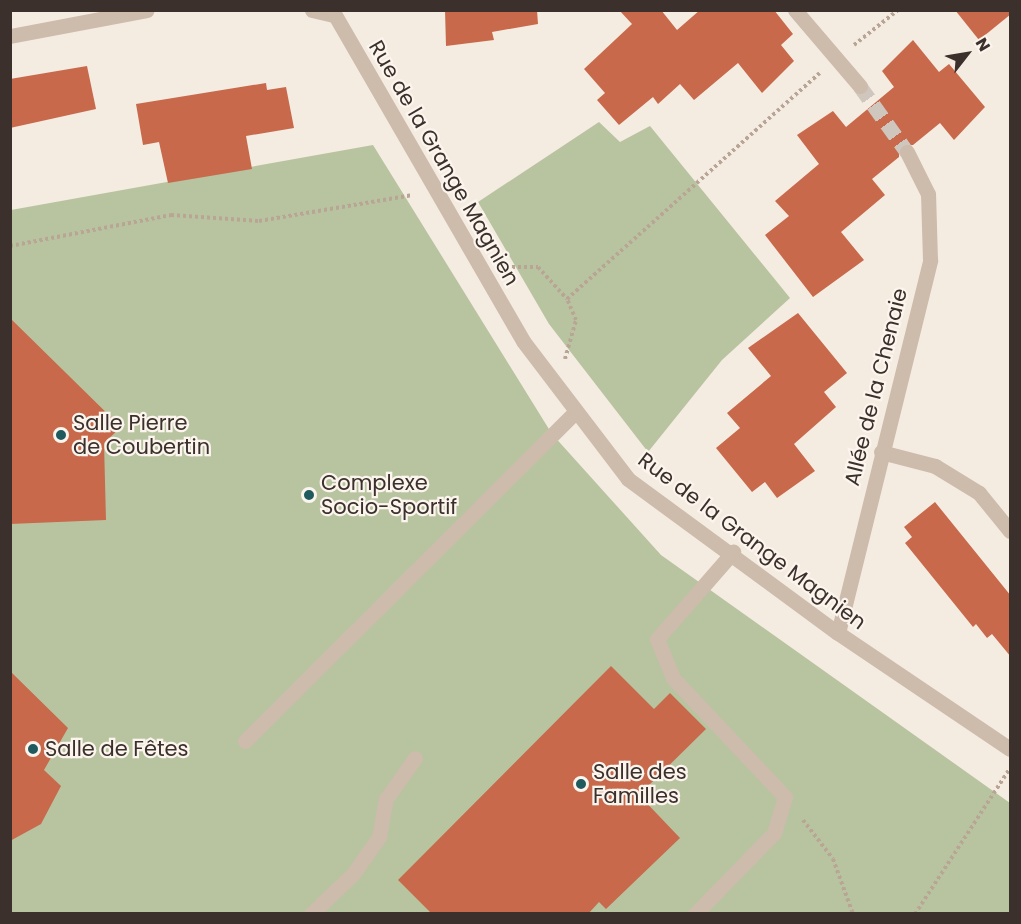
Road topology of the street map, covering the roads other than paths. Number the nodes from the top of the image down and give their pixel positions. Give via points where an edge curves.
1 (147, 10) edge
2 (312, 10) edge
3 (795, 10) edge
4 (333, 13) edge
5 (10, 36) edge
6 (860, 86) tunnel mouth
7 (907, 152) tunnel mouth
8 (574, 412) junction
9 (881, 452) junction
10 (1011, 531) edge
11 (733, 552) junction
12 (838, 633) junction
13 (245, 741) dead end
14 (1011, 749) edge
15 (415, 758) dead end
16 (311, 914) edge
17 (695, 914) edge

1 - 5 street
2 - 4 street
3 - 6 street
4 - 8 street, Rue de la Grange Magnien via 479,267
7 - 9 street, Allée de la Chenaie via 928,195 930,261
8 - 11 street, Rue de la Grange Magnien via 628,479
8 - 13 street
9 - 10 street via 934,465 979,494
9 - 12 street, Allée de la Chenaie
11 - 12 street, Rue de la Grange Magnien
11 - 17 street via 657,639 673,678 785,796 774,833
12 - 14 street, Rue de la Grange Magnien
15 - 16 street via 386,799 379,837 353,874

